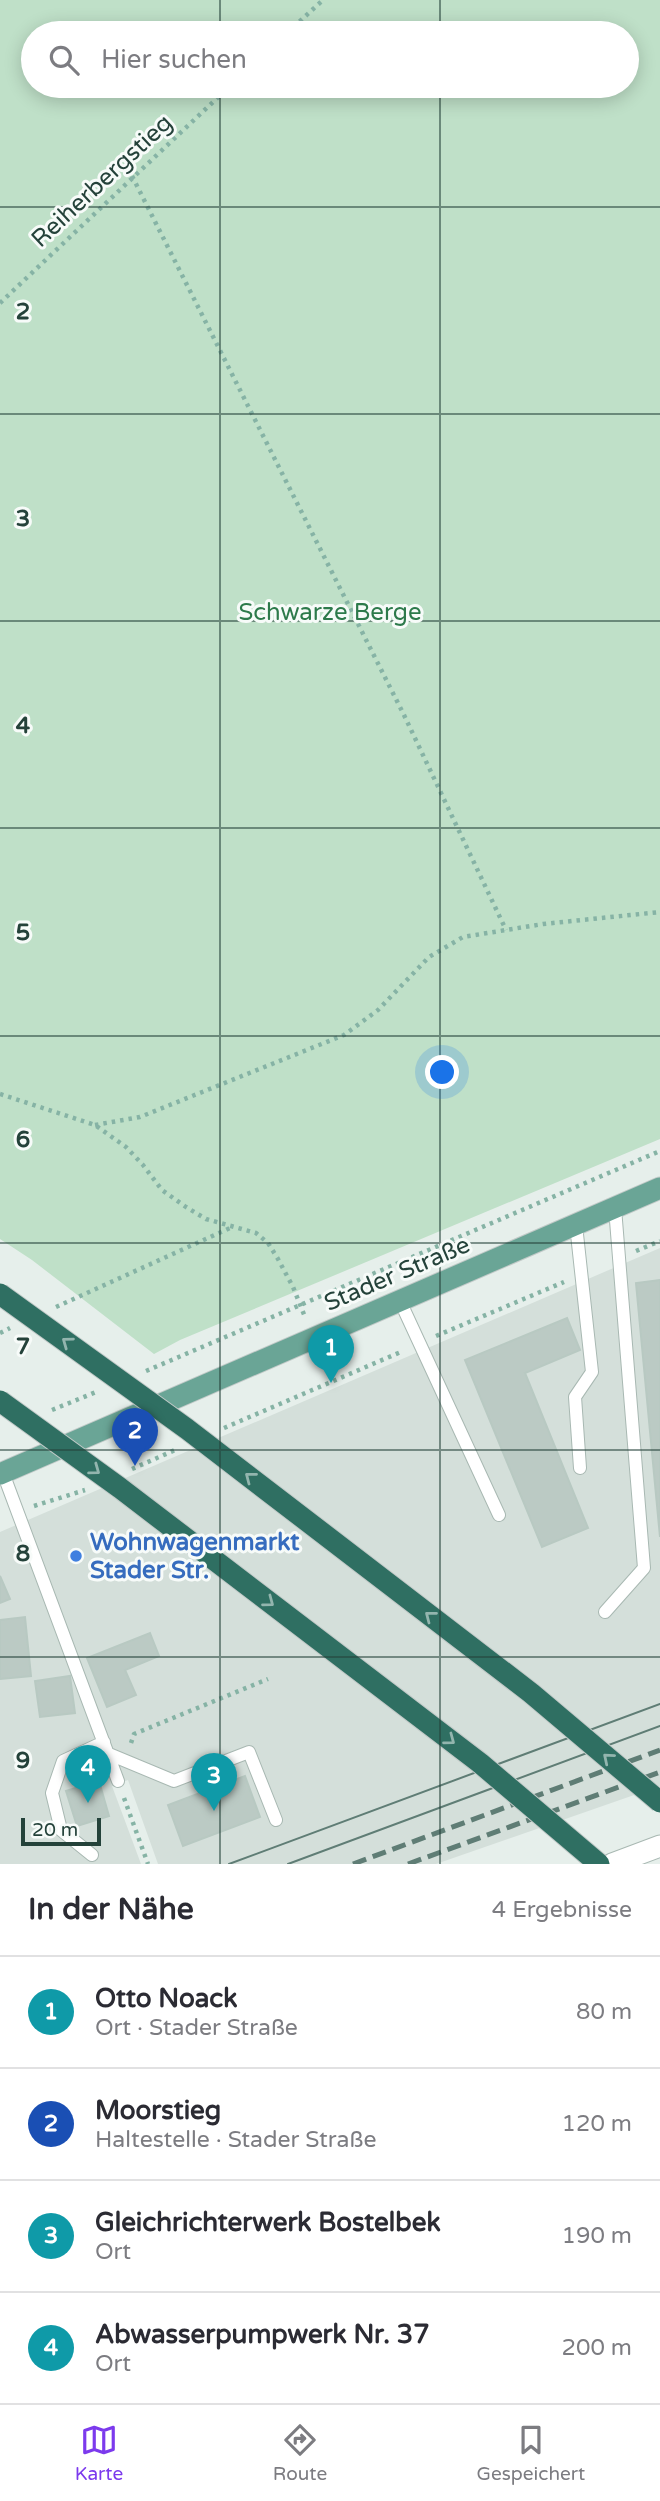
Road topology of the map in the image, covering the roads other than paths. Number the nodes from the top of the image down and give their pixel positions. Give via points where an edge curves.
1 (660, 1188) edge
2 (615, 1208) junction
3 (576, 1225) junction
4 (0, 1294) edge
5 (400, 1301) junction
6 (0, 1401) edge
7 (580, 1468) dead end
8 (2, 1473) edge
9 (499, 1515) dead end
10 (605, 1612) dead end
11 (106, 1748) junction
12 (118, 1781) road end
13 (660, 1802) edge
14 (276, 1820) dead end
15 (660, 1846) edge
16 (92, 1855) dead end
17 (599, 1864) edge
18 (612, 1864) edge

1 - 2 main road, Stader Straße
2 - 3 main road, Stader Straße
2 - 10 lane via 644,1568
3 - 5 main road, Stader Straße
3 - 7 lane via 592,1372 575,1397
13 -> 4 highway, bridge via 531,1693 187,1429
5 - 8 main road, Stader Straße
5 - 9 lane
6 -> 17 highway, bridge via 469,1754
8 - 11 lane
11 - 12 lane
11 - 14 lane via 174,1781 249,1752
11 - 16 lane via 63,1761 52,1793 61,1830
15 - 18 street

